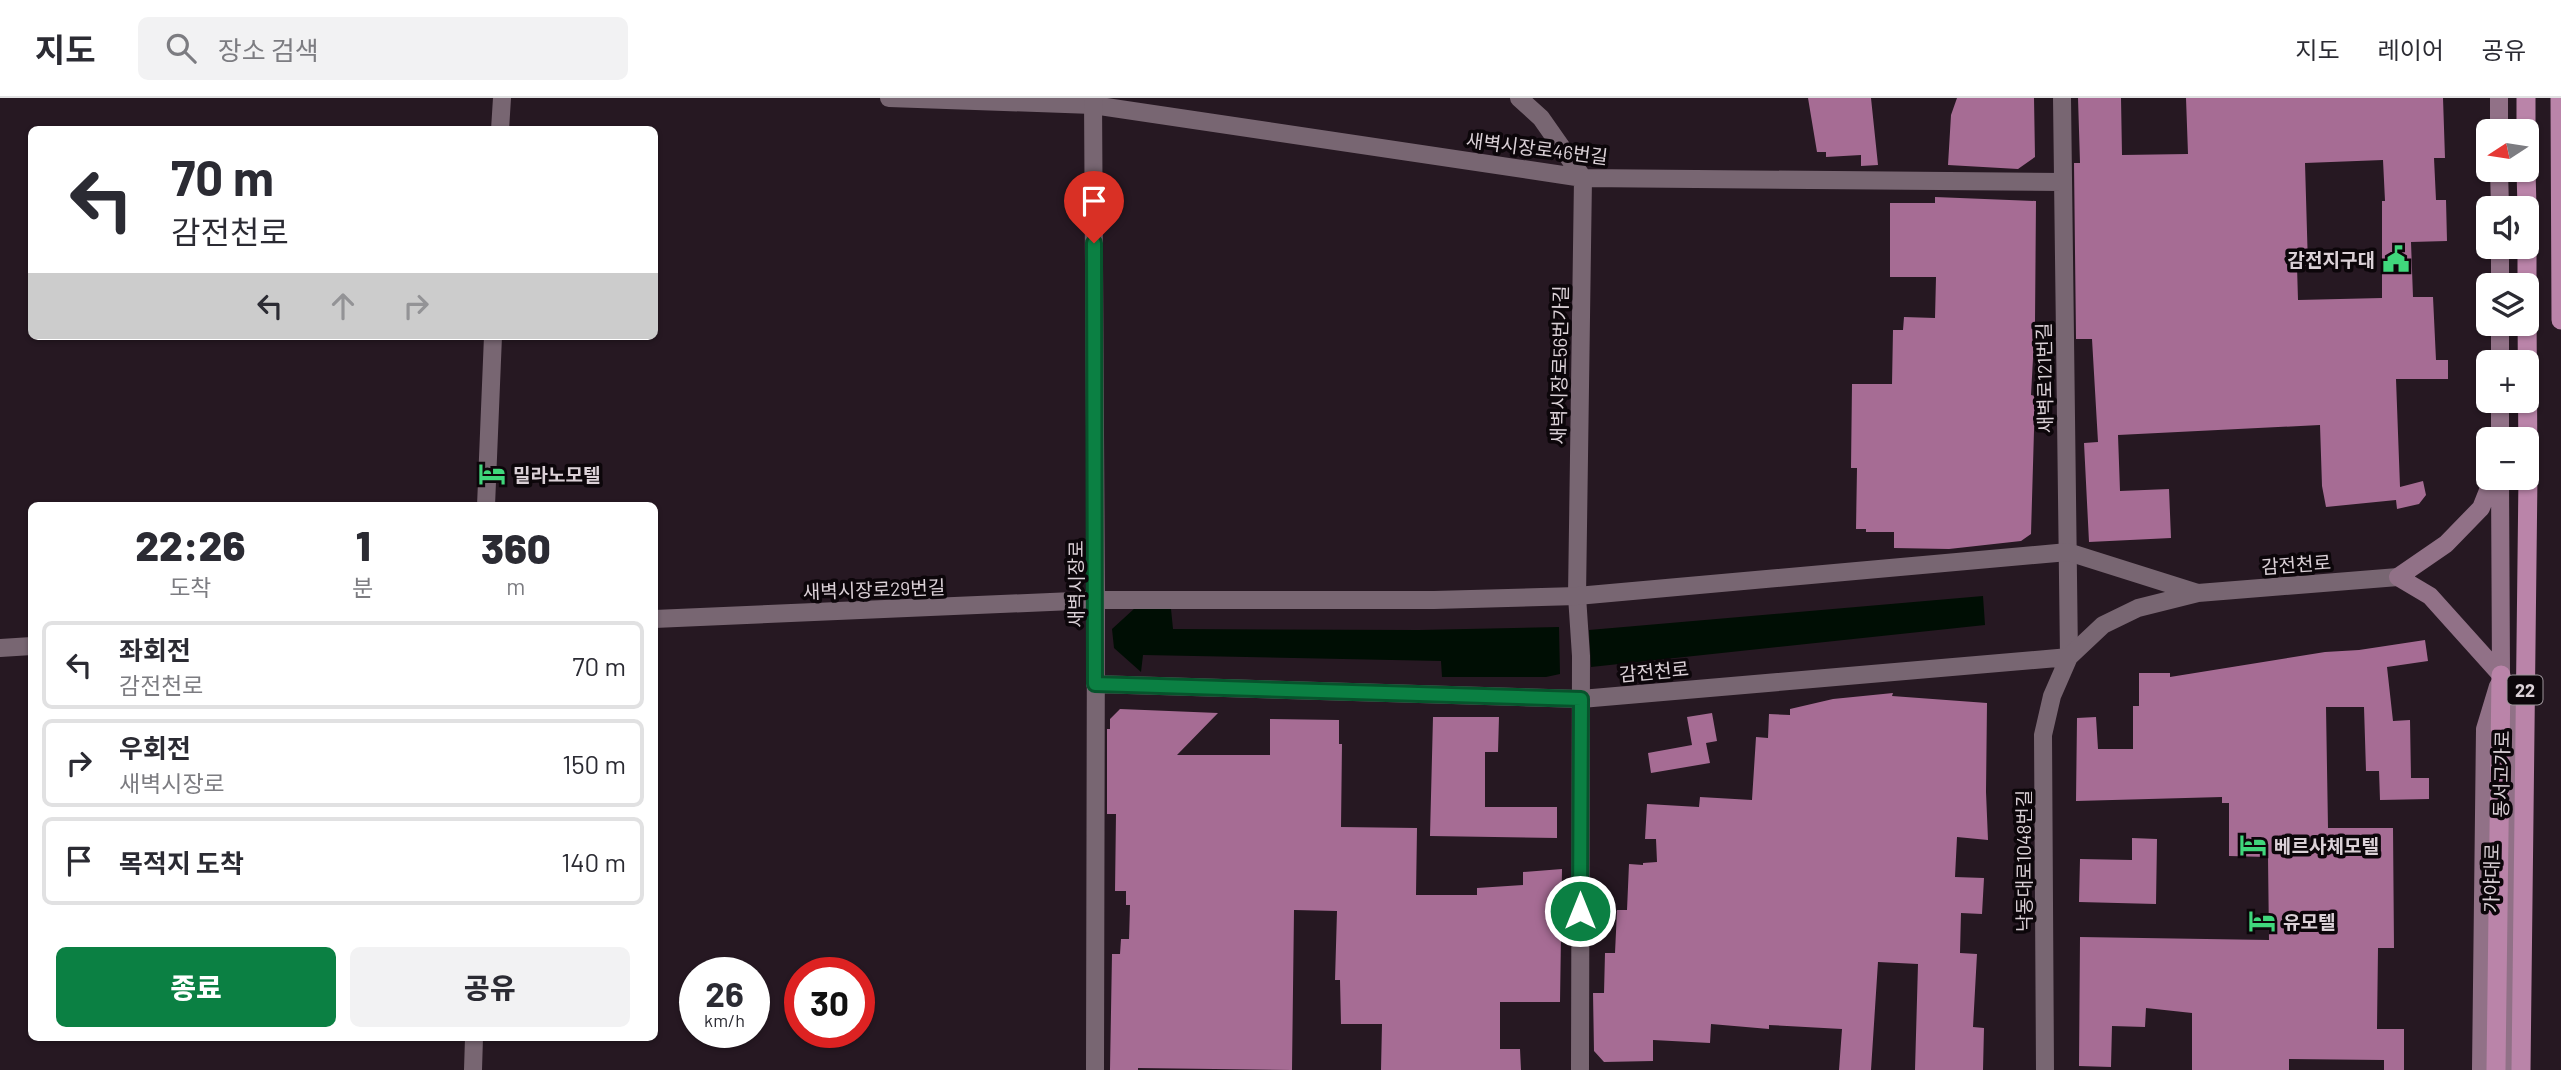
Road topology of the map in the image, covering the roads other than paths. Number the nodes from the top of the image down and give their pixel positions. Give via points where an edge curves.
1 (502, 98) edge
2 (889, 98) edge
3 (1519, 98) edge
4 (2062, 98) edge
5 (2499, 98) edge
6 (2526, 98) edge
7 (2560, 98) edge
8 (1093, 102) edge
9 (2499, 119) edge
10 (2526, 119) edge
11 (500, 126) edge
12 (1583, 178) junction
13 (2063, 183) junction
14 (2561, 320) edge
15 (2527, 336) edge
16 (493, 340) edge
17 (2488, 490) edge
18 (2500, 490) edge
19 (486, 502) edge
20 (2067, 552) junction
21 (2398, 577) junction
22 (2198, 593) junction
23 (1577, 596) junction
24 (1096, 600) junction
25 (658, 619) edge
26 (28, 646) edge
27 (0, 648) edge
28 (2069, 657) junction
29 (2501, 676) junction
30 (1095, 684) junction
31 (1581, 699) junction
32 (474, 1041) edge
33 (473, 1070) edge
34 (1095, 1070) edge
35 (1580, 1070) edge
36 (2045, 1070) edge
37 (2481, 1070) edge
38 (2496, 1070) edge
39 (2509, 1070) edge
40 (2521, 1070) edge

1 - 11 street
2 - 8 street, 새벽시장로46번길
3 - 12 street via 1541,118
4 - 13 street, 새벽로121번길
5 - 9 main road
6 - 10 highway
7 - 14 highway
8 - 12 street, 새벽시장로46번길
8 - 24 street, 새벽시장로
12 - 13 street, 새벽시장로46번길
12 - 23 street, 새벽시장로56번가길
13 - 20 street, 새벽로121번길
15 - 40 highway, 동서고가로 / 22
16 - 19 street
17 - 21 main road via 2481,508 2446,544
18 - 29 main road, 가야대로
20 - 22 street, 감전천로
20 - 23 street, 감전천로
20 - 28 street, 새벽로121번길
21 - 22 street, 감전천로
21 - 29 main road via 2430,596
22 - 28 street, 감전천로 via 2138,608 2103,625
23 - 24 street, 감전천로
23 - 31 street, 새벽시장로56번가길
24 - 25 street, 새벽시장로29번길
24 - 30 street, 새벽시장로
26 - 27 street
28 - 31 street, 감전천로
28 - 36 street, 낙동대로1048번길 via 2052,696 2043,735
29 - 37 main road via 2485,729
29 - 38 highway
29 - 39 main road, 가야대로 via 2514,728
30 - 31 street, 감전천로
30 - 34 street, 새벽시장로
31 - 35 street, 새벽시장로56번가길
32 - 33 street

